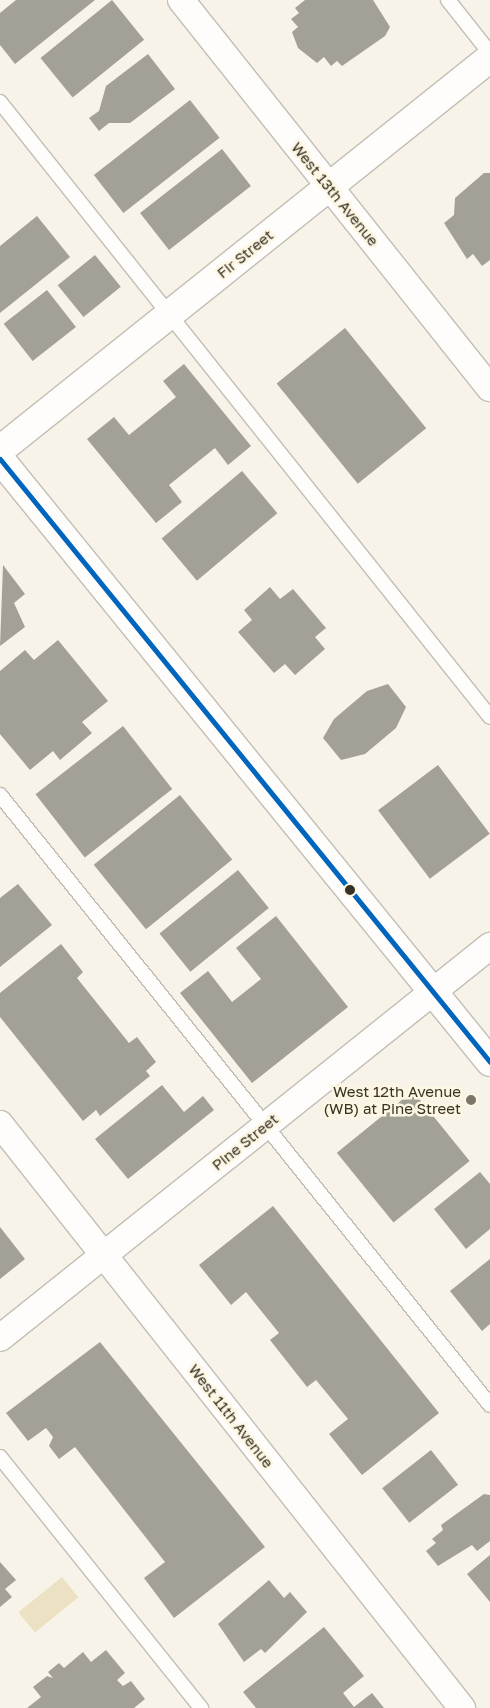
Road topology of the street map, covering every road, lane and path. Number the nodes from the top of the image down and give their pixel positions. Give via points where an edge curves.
1 (180, 0) edge
2 (448, 0) edge
3 (490, 53) edge
4 (490, 58) edge
5 (0, 102) edge
6 (329, 186) junction
7 (169, 314) junction
8 (490, 388) edge
9 (0, 450) edge
10 (0, 459) edge
11 (490, 717) edge
12 (0, 795) edge
13 (490, 946) edge
14 (434, 991) junction
15 (490, 1062) edge
16 (0, 1124) edge
17 (266, 1126) junction
18 (104, 1255) junction
19 (0, 1338) edge
20 (490, 1405) edge
21 (0, 1457) edge
22 (201, 1708) edge
23 (462, 1708) edge

1 - 6 street, West 13th Avenue
2 - 3 lane
4 - 6 street, Fir Street
5 - 7 lane
6 - 7 street, Fir Street
6 - 8 street, West 13th Avenue
7 - 9 street, Fir Street
7 - 11 lane
10 - 14 street
12 - 17 lane
13 - 14 street, Pine Street
14 - 15 street
14 - 17 street, Pine Street
16 - 18 street, West 11th Avenue
17 - 18 street, Pine Street
17 - 20 lane
18 - 19 street, Pine Street
18 - 23 street, West 11th Avenue
21 - 22 lane

